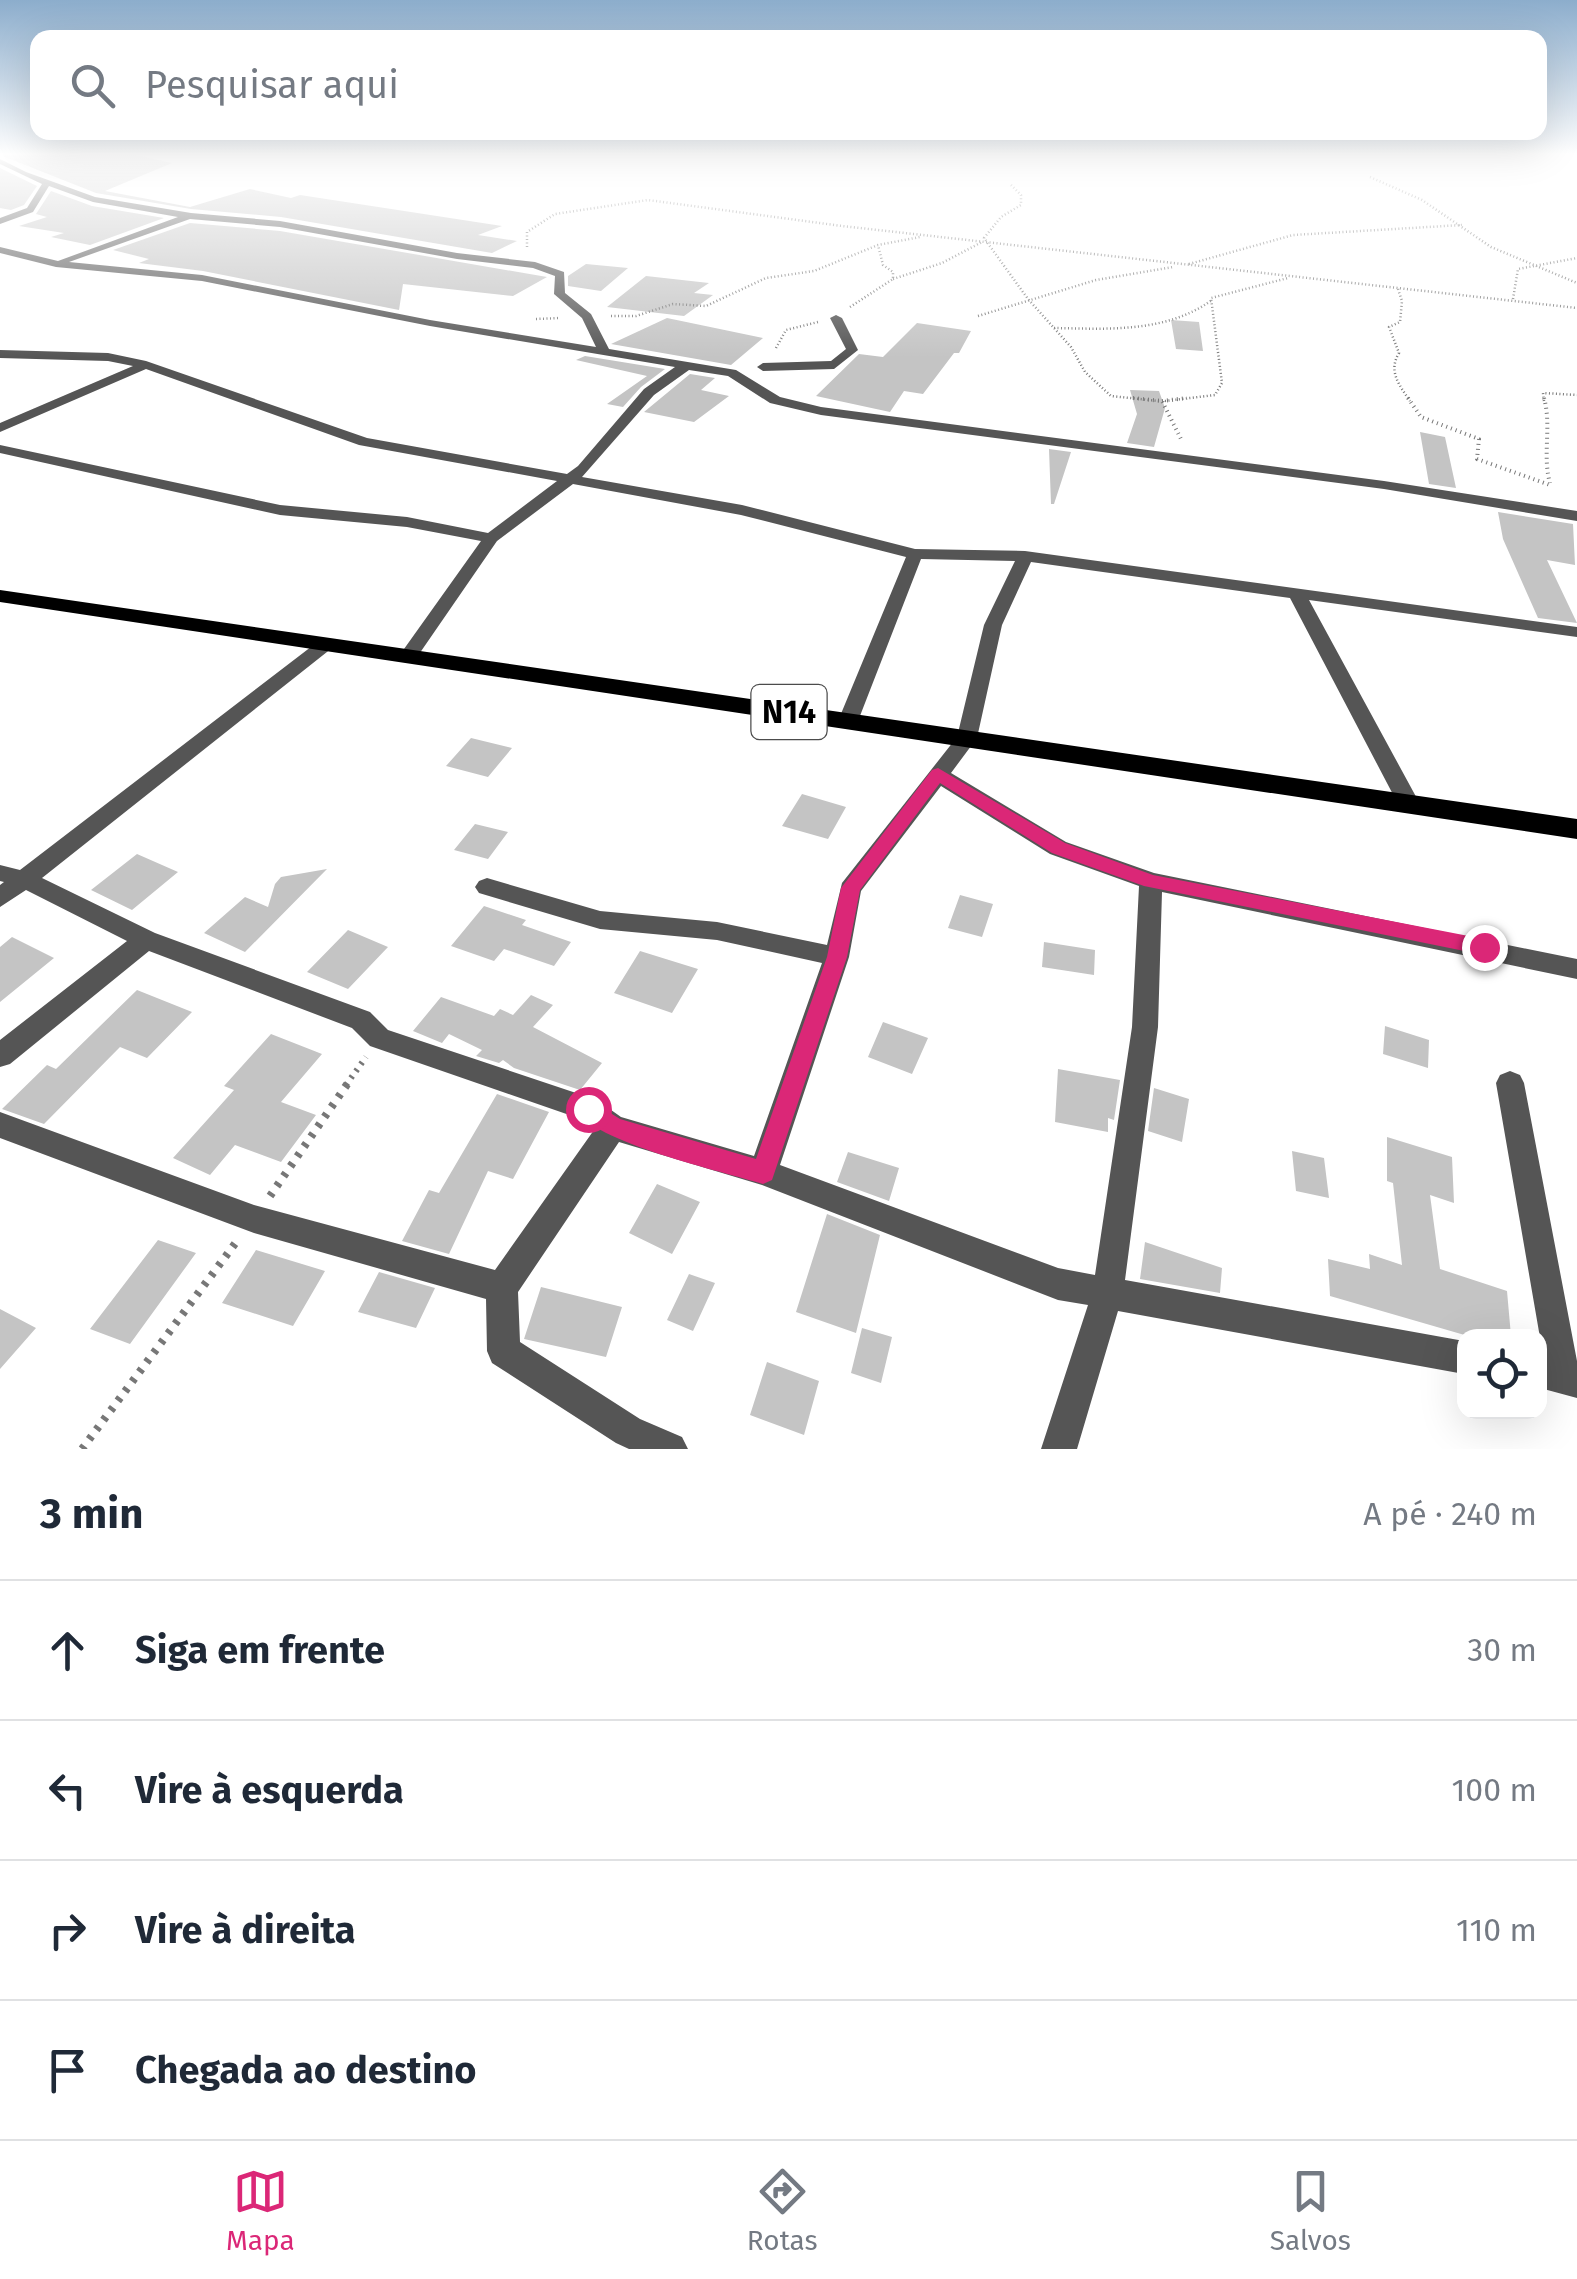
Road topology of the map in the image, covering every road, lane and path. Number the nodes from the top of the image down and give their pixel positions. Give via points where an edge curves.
1 (172, 223) edge
2 (265, 223) edge
3 (541, 223) edge
4 (830, 223) edge
5 (997, 223) edge
6 (1458, 223) edge
7 (1462, 225) junction
8 (930, 235) junction
9 (988, 241) junction
10 (0, 250) edge
11 (1577, 258) edge
12 (510, 262) junction
13 (1530, 263) junction
14 (56, 264) junction
15 (1183, 266) junction
16 (1291, 278) junction
17 (893, 279) dead end
18 (1577, 283) edge
19 (1398, 289) junction
20 (1028, 299) junction
21 (1212, 300) junction
22 (1512, 300) junction
23 (1577, 308) edge
24 (587, 316) junction
25 (978, 316) dead end
26 (836, 318) dead end
27 (522, 320) dead end
28 (1054, 328) junction
29 (605, 353) junction
30 (0, 354) edge
31 (146, 365) junction
32 (684, 366) junction
33 (763, 367) dead end
34 (1577, 395) edge
35 (1162, 401) junction
36 (0, 428) edge
37 (0, 449) edge
38 (1190, 460) junction
39 (566, 480) junction
40 (1550, 485) junction
41 (1560, 513) junction
42 (1577, 516) edge
43 (491, 538) junction
44 (915, 554) junction
45 (1024, 556) junction
46 (1296, 593) junction
47 (0, 596) edge
48 (1577, 632) edge
49 (326, 644) junction
50 (408, 656) junction
51 (848, 721) junction
52 (967, 738) junction
53 (938, 774) junction
54 (1409, 804) junction
55 (1577, 828) edge
56 (12, 876) edge
57 (1151, 881) junction
58 (487, 887) dead end
59 (0, 898) edge
60 (146, 940) junction
61 (837, 957) junction
62 (1577, 970) edge
63 (379, 1038) junction
64 (0, 1056) edge
65 (1510, 1084) dead end
66 (0, 1126) edge
67 (613, 1127) junction
68 (763, 1172) junction
69 (254, 1219) junction
70 (502, 1288) junction
71 (1108, 1292) junction
72 (1457, 1357) edge
73 (1560, 1376) edge
74 (82, 1449) edge
75 (670, 1449) edge
76 (1058, 1449) edge

1 - 14 street
2 - 12 street
3 - 12 path via 527,232 528,246
4 - 8 path
5 - 9 path
6 - 7 path
7 - 13 path via 1490,247
7 - 15 path via 1294,236
8 - 9 path
8 - 24 path via 878,245 814,272 766,278 706,306
9 - 15 path
9 - 17 path
9 - 20 path
10 - 14 street
11 - 13 path
12 - 24 street via 560,274 559,294
13 - 18 path
13 - 22 path via 1518,269
14 - 29 street via 202,278
15 - 16 path
15 - 20 path
16 - 19 path
16 - 21 path
19 - 22 path
19 - 40 path via 1403,315 1389,328 1398,353 1395,380 1420,418 1479,439 1477,459
20 - 25 path
20 - 28 path
21 - 28 path via 1191,315 1138,329
21 - 35 path via 1222,383 1215,395
22 - 23 path
24 - 27 path
24 - 29 street
26 - 33 street via 852,350 834,365
28 - 35 path via 1111,396
29 - 32 street
30 - 31 street via 108,357
31 - 36 street
31 - 39 street via 364,442
32 - 38 street via 732,373 775,400 821,411
32 - 39 street
34 - 40 path via 1543,393 1549,416 1543,463
35 - 38 path
37 - 43 street via 280,510
38 - 41 street
39 - 43 street
39 - 44 street via 742,510
40 - 41 path
41 - 42 street
43 - 50 street
44 - 45 street
44 - 51 street
45 - 46 street
45 - 52 street via 993,625
46 - 48 street
46 - 54 street
47 - 49 main road, N14
49 - 50 main road, N14
49 - 56 street
50 - 51 main road, N14
51 - 52 main road, N14
52 - 53 street
52 - 54 main road, N14
53 - 57 street via 1058,848
53 - 61 street via 850,888
54 - 55 main road, N14
56 - 59 street
56 - 60 street
57 - 62 street
57 - 71 street via 1144,1026
58 - 61 street via 600,920 717,931
60 - 63 street via 360,1020
60 - 64 street
61 - 68 street
63 - 67 street via 588,1109
63 - 69 path
65 - 73 street
66 - 69 street
67 - 68 street
67 - 70 street
68 - 71 street via 1058,1284
69 - 70 street
69 - 74 path
70 - 75 street via 504,1351 628,1431
71 - 72 street
71 - 76 street

